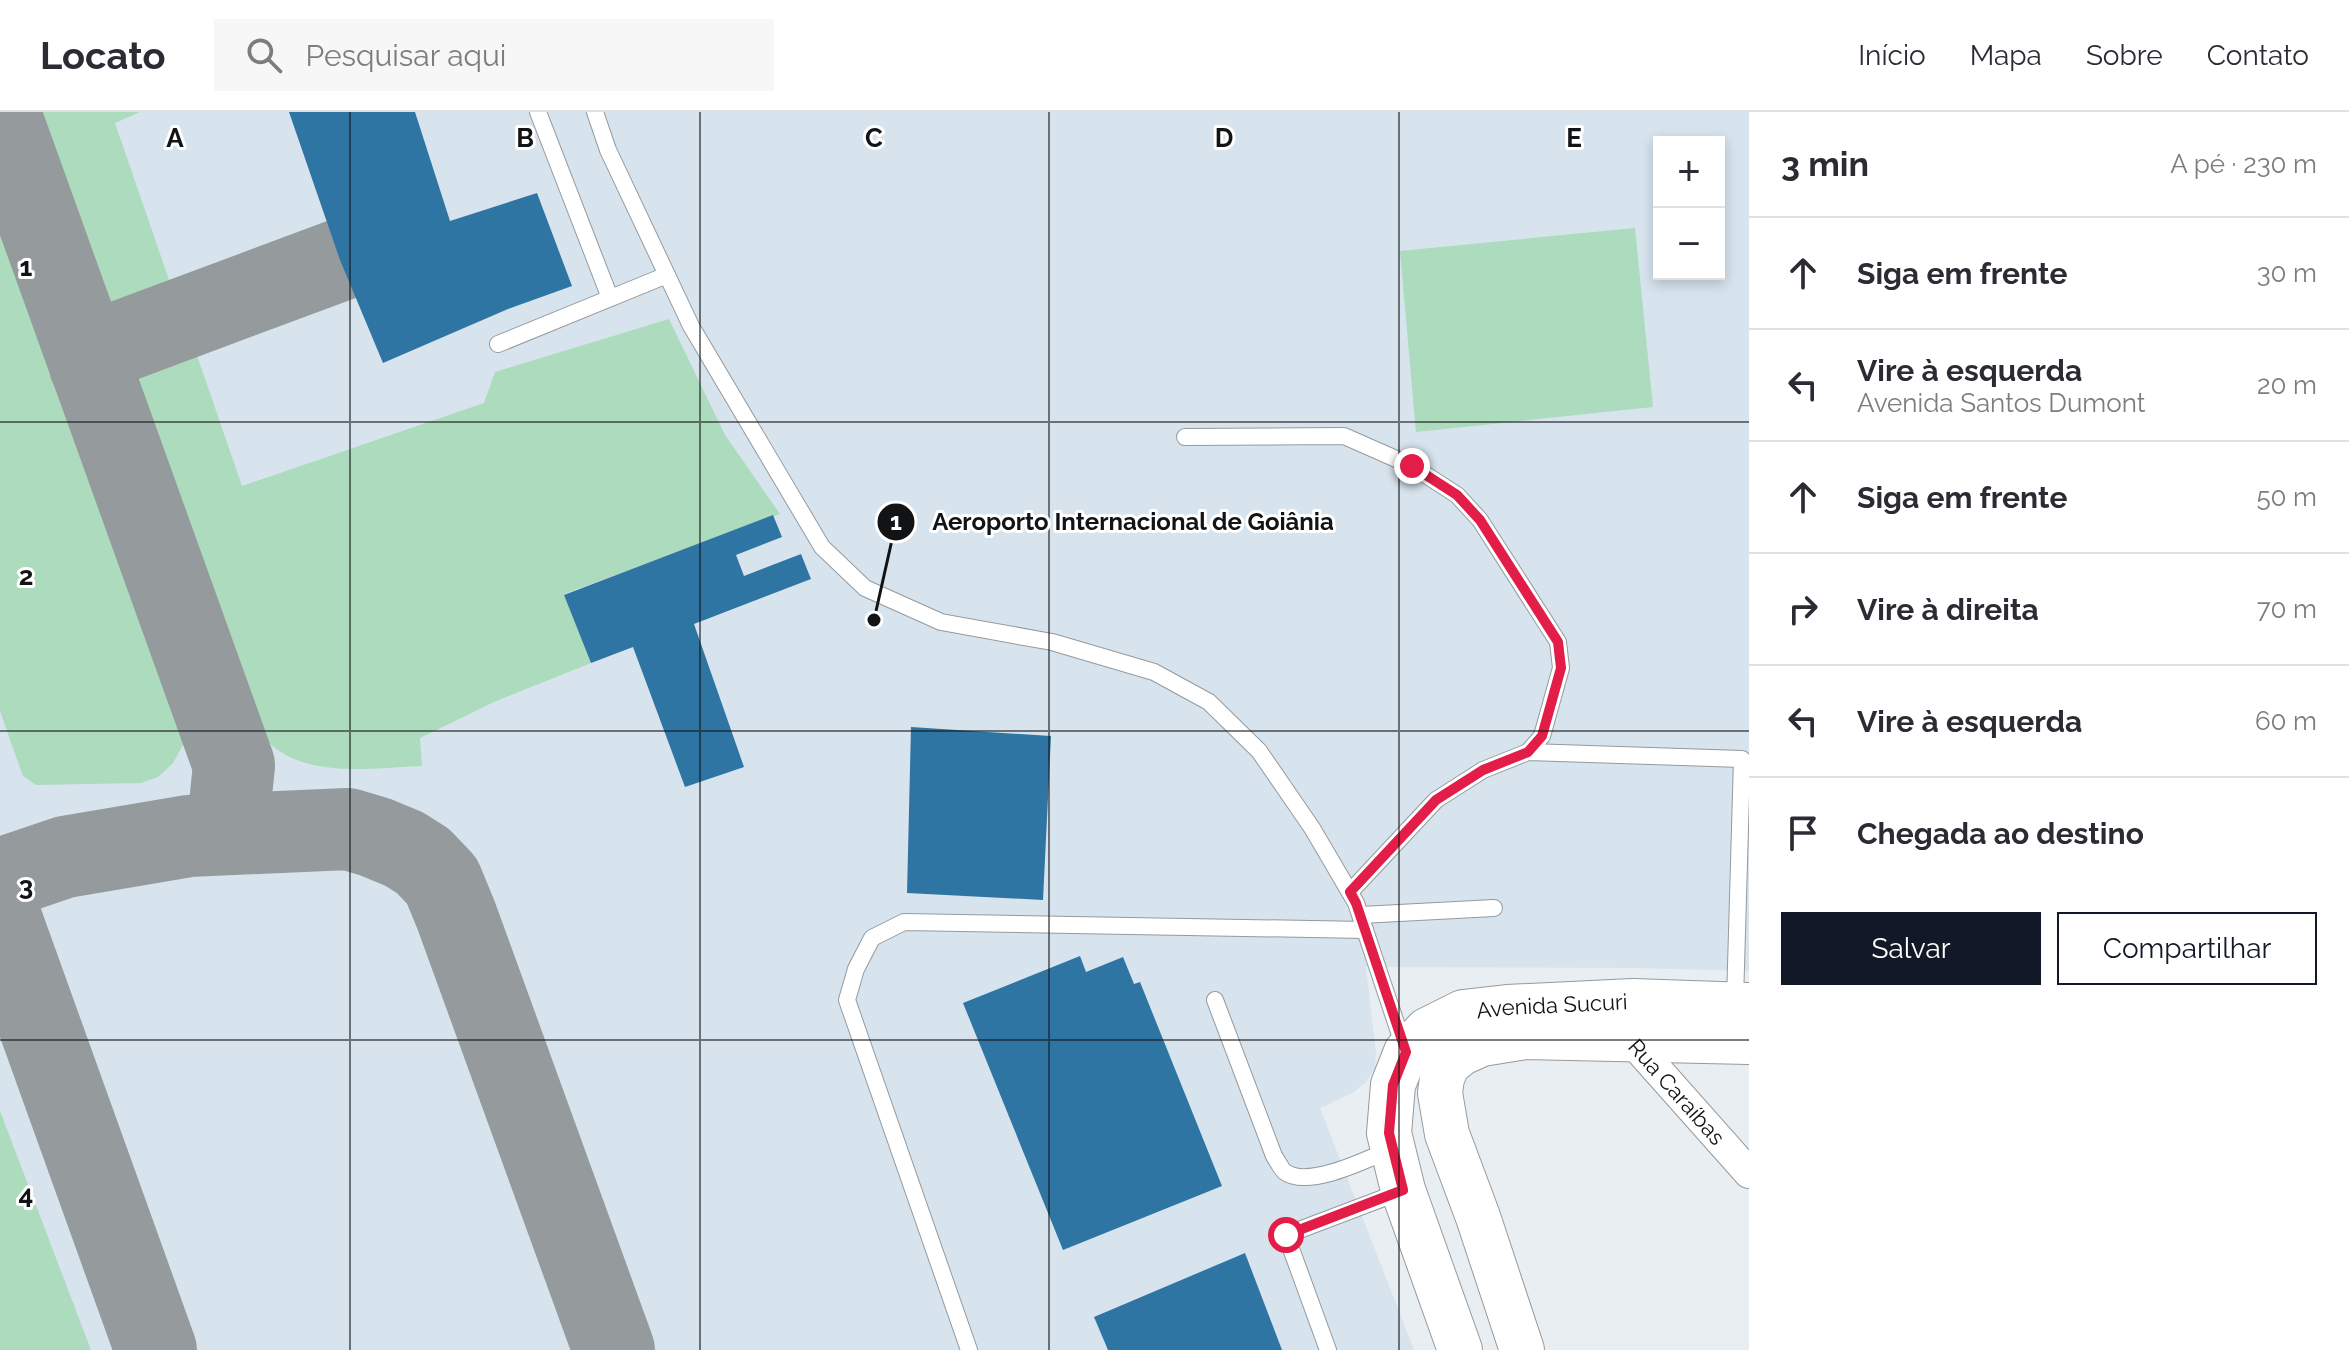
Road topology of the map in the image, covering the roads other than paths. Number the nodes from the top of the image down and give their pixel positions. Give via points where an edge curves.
1 (538, 112) edge
2 (595, 112) edge
3 (667, 275) junction
4 (610, 298) junction
5 (498, 344) dead end
6 (1185, 437) dead end
7 (1528, 752) junction
8 (1745, 759) edge
9 (1350, 892) junction
10 (1494, 908) dead end
11 (1363, 923) junction
12 (1215, 1000) dead end
13 (1631, 1020) junction
14 (1740, 1024) edge
15 (1415, 1073) junction
16 (1392, 1148) junction
17 (1749, 1173) edge
18 (1403, 1190) junction
19 (1478, 1217) junction
20 (1421, 1238) junction
21 (969, 1350) edge
22 (1328, 1350) edge
23 (1460, 1350) edge
24 (1522, 1350) edge

1 - 4 lane
2 - 3 lane
3 - 4 lane
3 - 9 lane via 691,326 822,547 865,588 941,622 1052,642 1154,672 1209,702 1259,751
4 - 5 lane
6 - 7 lane via 1344,436 1412,466 1457,495 1480,520 1558,642 1561,668 1542,736
7 - 8 lane
7 - 9 lane via 1483,770 1436,800
8 - 14 lane
9 - 11 lane
10 - 11 lane
11 - 15 lane
11 - 21 lane via 904,922 872,938 847,1000
12 - 16 lane via 1274,1156 1285,1172 1303,1178 1330,1172
13 - 14 main road, Avenida Sucuri
13 - 15 main road, Avenida Sucuri via 1463,1012 1427,1030
13 - 17 street, Rua Caraíbas
15 - 16 main road via 1389,1133
15 - 19 main road via 1447,1134
16 - 18 main road
18 - 20 main road
18 - 22 lane via 1286,1235
19 - 20 main road via 1447,1221
19 - 24 main road
20 - 23 main road

